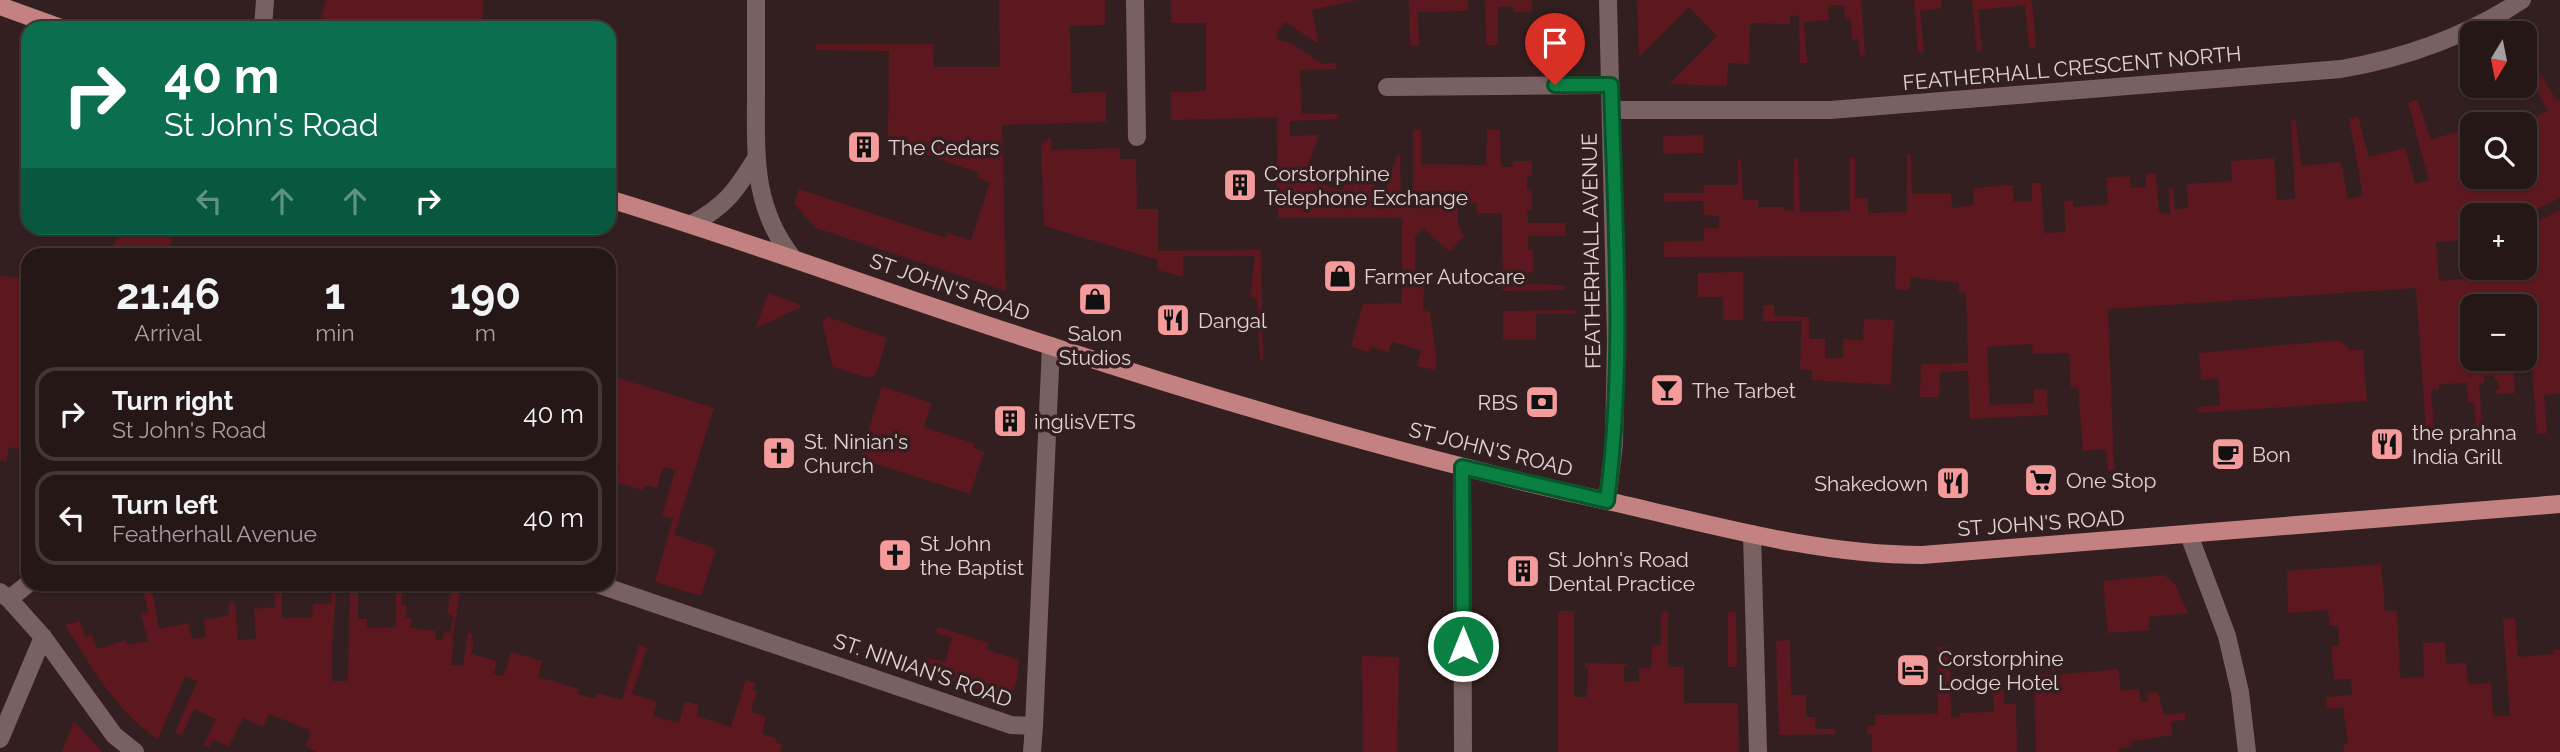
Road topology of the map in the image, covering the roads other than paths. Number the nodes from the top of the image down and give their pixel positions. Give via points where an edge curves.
1 (265, 0) edge
2 (756, 0) edge
3 (1135, 0) edge
4 (1608, 0) edge
5 (2522, 0) edge
6 (0, 6) edge
7 (42, 21) edge
8 (264, 21) edge
9 (1611, 85) junction
10 (1387, 87) dead end
11 (1611, 110) junction
12 (1137, 137) dead end
13 (755, 160) junction
14 (616, 201) edge
15 (692, 225) junction
16 (792, 257) junction
17 (1051, 346) junction
18 (1462, 467) junction
19 (1607, 501) junction
20 (2560, 504) edge
21 (1752, 534) junction
22 (2189, 535) junction
23 (21, 587) edge
24 (616, 590) edge
25 (5, 595) edge
26 (43, 637) junction
27 (1034, 726) junction
28 (0, 739) edge
29 (135, 752) edge
30 (1032, 752) edge
31 (1463, 752) edge
32 (1758, 752) edge
33 (2247, 752) edge

1 - 8 street
2 - 13 street
3 - 12 street
4 - 9 street, FEATHERHALL AVENUE
5 - 11 street, FEATHERHALL CRESCENT NORTH via 2479,26 2434,45 2341,69 1830,110
6 - 7 main road
9 - 10 street
9 - 11 street, FEATHERHALL AVENUE
11 - 19 street, FEATHERHALL AVENUE via 1615,373
13 - 15 street via 734,193
13 - 16 street via 769,221
14 - 15 main road, ST JOHN'S ROAD
15 - 16 main road, ST JOHN'S ROAD
16 - 17 main road, ST JOHN'S ROAD
17 - 18 main road, ST JOHN'S ROAD
17 - 27 street, ST. NINIAN'S ROAD
18 - 19 main road, ST JOHN'S ROAD
18 - 31 street
19 - 21 main road, ST JOHN'S ROAD
20 - 22 main road, ST JOHN'S ROAD
21 - 22 main road, ST JOHN'S ROAD via 1900,555
21 - 32 street
22 - 33 street via 2227,636
23 - 25 street
24 - 27 street, ST. NINIAN'S ROAD via 1011,725
25 - 26 street
26 - 28 street
26 - 29 street via 114,735
27 - 30 street

